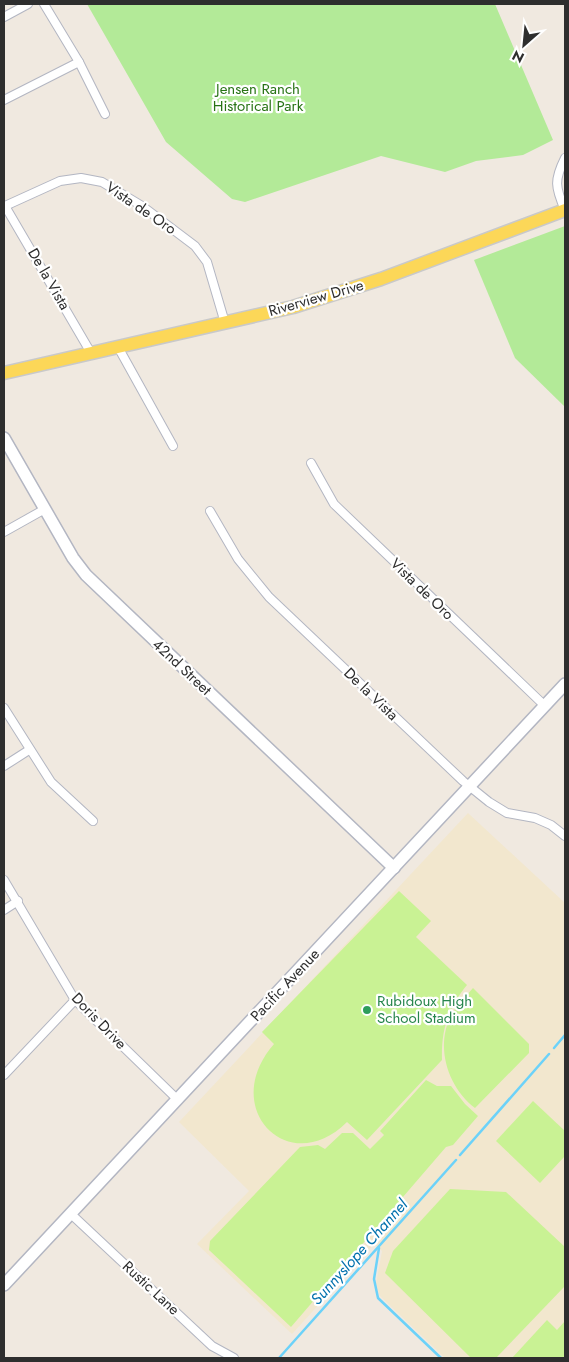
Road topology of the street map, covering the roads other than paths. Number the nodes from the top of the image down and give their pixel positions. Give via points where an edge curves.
1 (28, 4) edge
2 (44, 4) edge
3 (4, 16) edge
4 (79, 62) junction
5 (4, 100) edge
6 (105, 114) dead end
7 (565, 158) edge
8 (5, 206) joint
9 (565, 210) edge
10 (225, 323) junction
11 (118, 347) junction
12 (91, 353) junction
13 (4, 373) edge
14 (4, 438) edge
15 (173, 446) dead end
16 (311, 463) dead end
17 (45, 510) junction
18 (210, 510) dead end
19 (4, 532) edge
20 (565, 684) edge
21 (545, 706) junction
22 (4, 708) edge
23 (29, 750) junction
24 (4, 766) edge
25 (470, 787) junction
26 (92, 821) dead end
27 (565, 836) edge
28 (394, 868) junction
29 (4, 880) edge
30 (18, 901) junction
31 (4, 910) edge
32 (75, 1000) junction
33 (4, 1075) edge
34 (178, 1100) junction
35 (71, 1214) junction
36 (4, 1285) edge
37 (234, 1358) edge

1 - 3 street
2 - 4 street
4 - 5 street
4 - 6 street
7 - 9 street, Riverview Drive via 556,181
8 - 10 street, Vista de Oro via 60,181 81,178 102,182 142,206 195,246 207,262
8 - 12 street, De la Vista
9 - 10 main road, Riverview Drive via 359,286 293,307
10 - 11 main road, Riverview Drive
11 - 12 main road, Riverview Drive
11 - 15 street
12 - 13 main road, Riverview Drive
14 - 17 street, 42nd Street
16 - 21 street, Vista de Oro via 334,504
17 - 19 street
17 - 28 street, 42nd Street via 86,575
18 - 25 street, De la Vista via 238,559 269,597
20 - 21 street, Pacific Avenue
21 - 25 street, Pacific Avenue
22 - 23 street
23 - 24 street
23 - 26 street via 51,782
25 - 27 street, De la Vista via 507,813 535,818
25 - 28 street, Pacific Avenue
28 - 34 street, Pacific Avenue
29 - 30 street, Doris Drive
30 - 31 street
30 - 32 street, Doris Drive
32 - 33 street
32 - 34 street, Doris Drive
34 - 35 street, Pacific Avenue
35 - 36 street, Pacific Avenue
35 - 37 street, Rustic Lane via 212,1346

